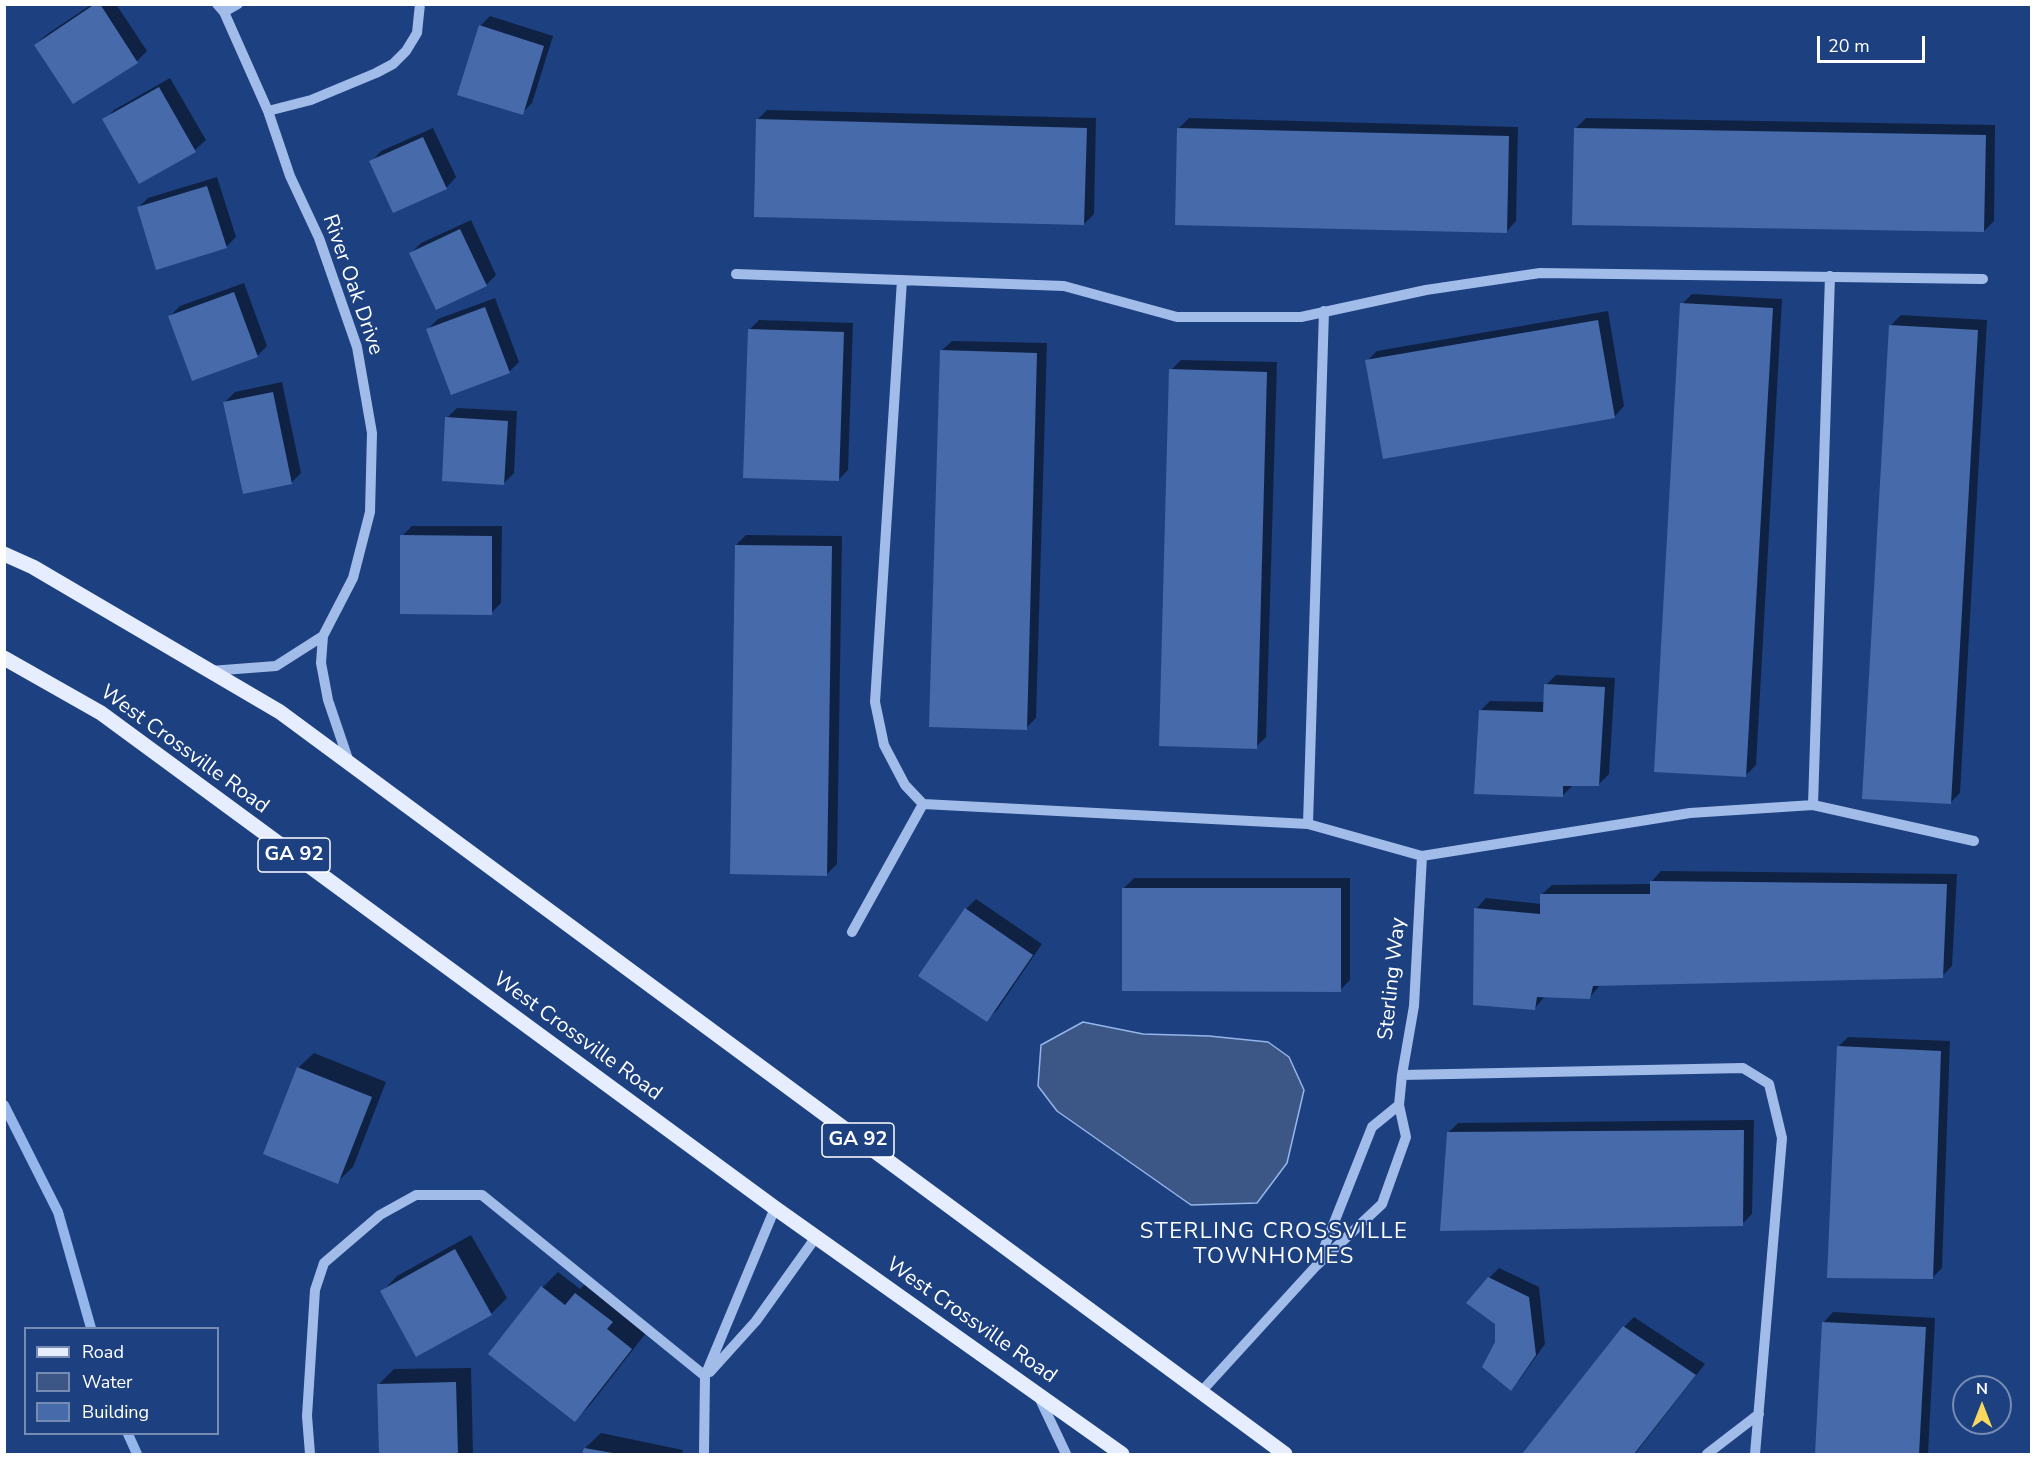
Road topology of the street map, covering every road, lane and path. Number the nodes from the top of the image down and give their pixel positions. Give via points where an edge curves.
1 (237, 4) edge
2 (420, 4) edge
3 (220, 8) edge
4 (268, 111) junction
5 (736, 274) dead end
6 (1830, 276) junction
7 (1983, 279) dead end
8 (902, 280) junction
9 (1324, 311) junction
10 (4, 554) edge
11 (323, 636) junction
12 (4, 658) edge
13 (210, 671) junction
14 (349, 763) junction
15 (923, 804) junction
16 (1813, 805) junction
17 (1308, 824) junction
18 (1974, 842) dead end
19 (1422, 856) junction
20 (852, 932) dead end
21 (1401, 1075) junction
22 (1399, 1105) junction
23 (775, 1208) junction
24 (816, 1237) junction
25 (1316, 1266) junction
26 (705, 1376) junction
27 (1200, 1392) junction
28 (1038, 1394) junction
29 (1759, 1414) junction
30 (310, 1455) edge
31 (704, 1455) edge
32 (1066, 1455) edge
33 (1122, 1455) edge
34 (1285, 1455) edge
35 (1707, 1455) edge
36 (1755, 1455) edge

1 - 3 street
2 - 4 street via 417,33 393,64 311,100
3 - 4 street, River Oak Drive
4 - 11 street, River Oak Drive via 357,347 372,434 370,512 353,578
5 - 8 street
6 - 7 street
6 - 9 street via 1540,273 1426,290
6 - 16 street
8 - 9 street via 1064,286 1177,317 1301,317
8 - 15 street via 875,702 884,745 905,785
9 - 17 street
10 - 13 main road, GA 92 via 33,567
11 - 13 street via 276,666
11 - 14 street, River Oak Drive via 321,663 328,700
12 - 23 main road, West Crossville Road / GA 92 via 101,713
13 - 14 main road, GA 92 via 280,712
14 - 27 main road, GA 92
15 - 17 street
15 - 20 street
16 - 18 street
16 - 19 street via 1690,813
17 - 19 street
19 - 21 street, Sterling Way via 1414,1006
21 - 22 street, Sterling Way
21 - 29 street via 1743,1068 1768,1084 1782,1138
22 - 25 street, Sterling Way via 1372,1127
22 - 25 street, Sterling Way via 1407,1137 1382,1204
23 - 24 main road, West Crossville Road / GA 92
23 - 26 street
24 - 26 street via 756,1321
24 - 28 main road, West Crossville Road / GA 92
25 - 27 street, Sterling Way
26 - 30 street via 482,1195 416,1195 380,1215 324,1263 315,1290 307,1416
26 - 31 street
27 - 34 main road, GA 92
28 - 32 street
28 - 33 main road, West Crossville Road / GA 92
29 - 35 street
29 - 36 street

